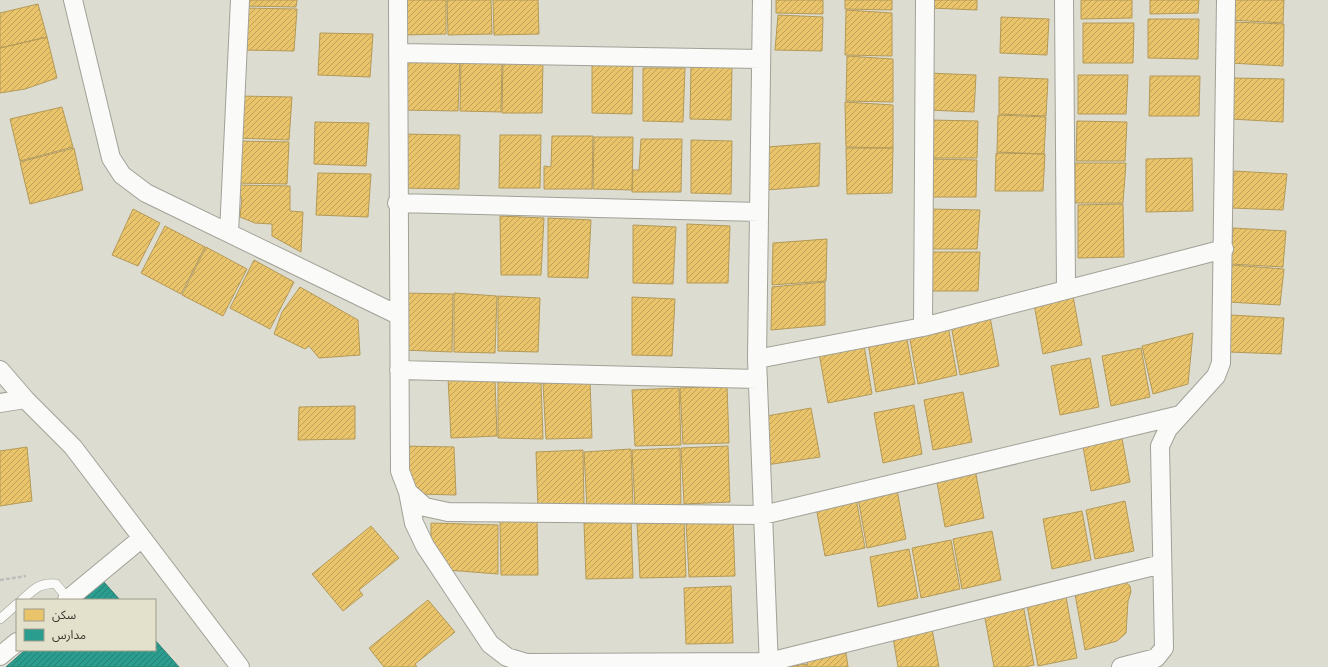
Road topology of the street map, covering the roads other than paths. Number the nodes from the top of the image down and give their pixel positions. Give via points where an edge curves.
1 (73, 0) edge
2 (240, 0) edge
3 (398, 0) edge
4 (762, 0) edge
5 (925, 0) edge
6 (1064, 0) edge
7 (1226, 0) edge
8 (398, 52) junction
9 (761, 59) junction
10 (397, 203) junction
11 (759, 212) junction
12 (228, 233) junction
13 (1224, 249) junction
14 (1066, 290) junction
15 (398, 315) junction
16 (923, 327) junction
17 (757, 359) junction
18 (0, 370) edge
19 (399, 370) junction
20 (758, 379) junction
21 (25, 399) junction
22 (0, 403) edge
23 (1180, 415) junction
24 (408, 492) junction
25 (763, 515) junction
26 (142, 538) junction
27 (1162, 564) junction
28 (23, 599) edge
29 (67, 599) edge
30 (69, 599) edge
31 (16, 605) edge
32 (0, 619) edge
33 (16, 643) edge
34 (0, 656) edge
35 (769, 665) edge
36 (240, 667) edge
37 (1121, 667) edge

1 - 12 street via 111,158 122,175 146,193
2 - 12 street
3 - 8 street
4 - 9 street
5 - 16 street
6 - 14 street
7 - 13 street
8 - 9 street
8 - 10 street
9 - 11 street
10 - 11 street
10 - 15 street
11 - 17 street
12 - 15 street
13 - 14 street
13 - 23 street via 1222,363 1216,376
14 - 16 street
15 - 19 street
16 - 17 street
17 - 20 street
18 - 21 street
19 - 20 street
19 - 24 street via 400,471
20 - 25 street
21 - 22 street
21 - 26 street via 73,448
23 - 25 street
23 - 27 street via 1168,429 1160,446
24 - 25 street via 426,507 448,512
24 - 35 street via 414,523 425,546 490,644 507,656 527,663
25 - 35 street
26 - 30 street
26 - 36 street
27 - 35 street
27 - 37 street via 1164,648 1156,658
28 - 29 lane via 46,582 56,584
31 - 32 lane
33 - 34 street

